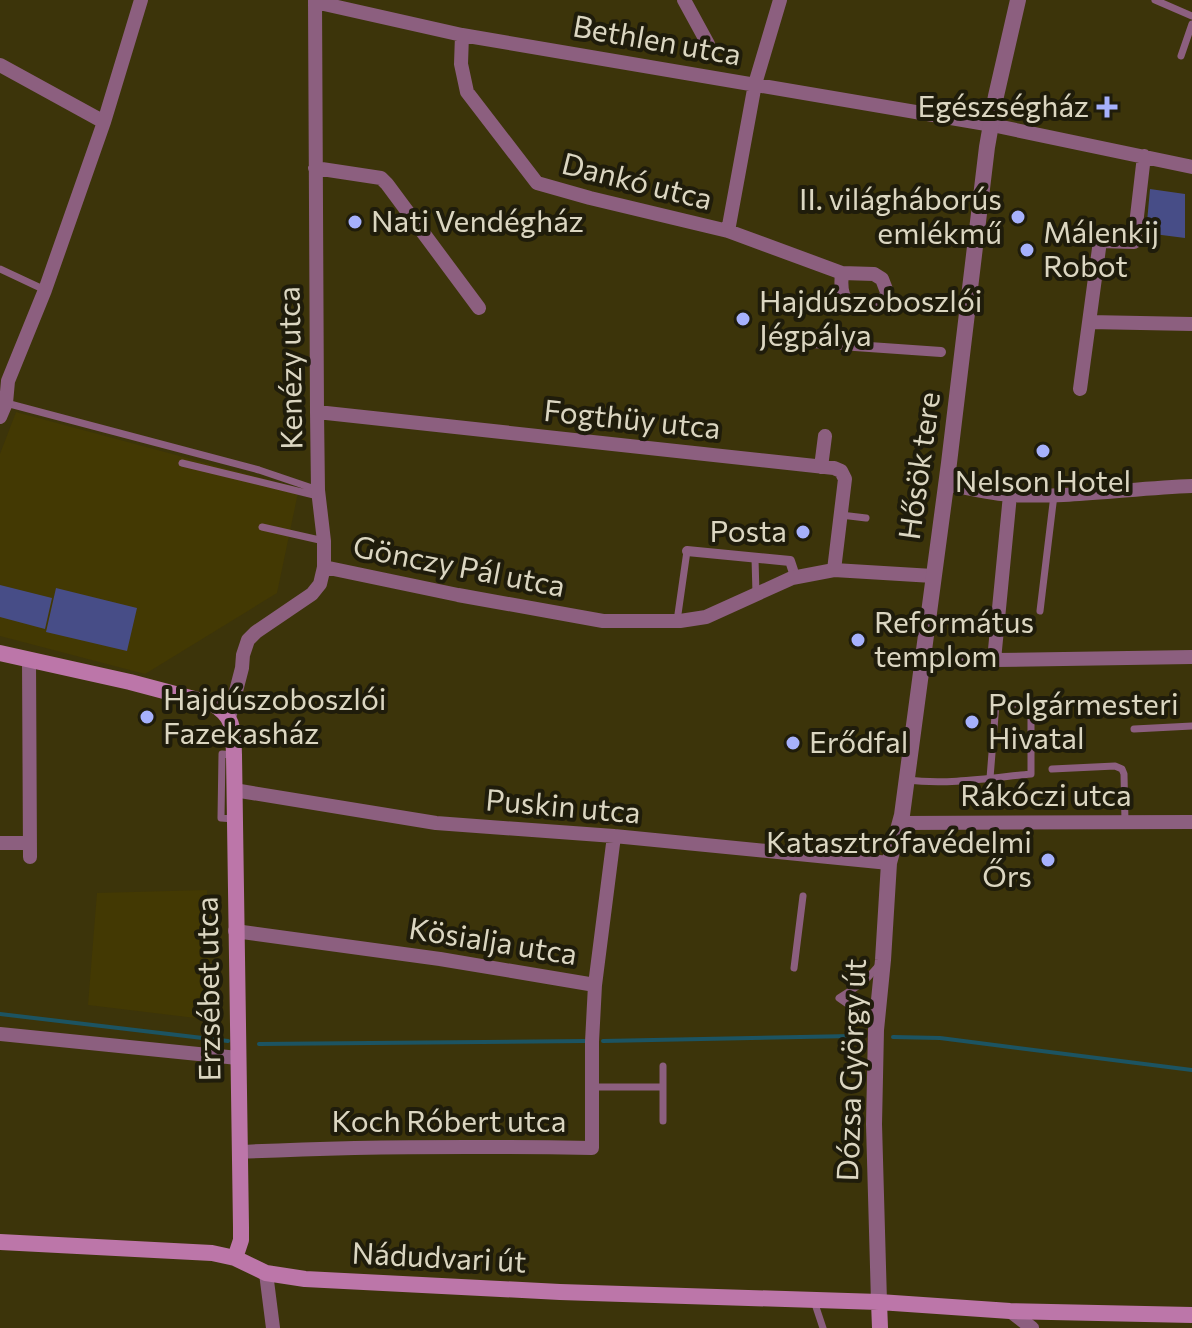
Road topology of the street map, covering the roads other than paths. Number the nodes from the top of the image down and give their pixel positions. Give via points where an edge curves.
1 (141, 0) edge
2 (684, 0) edge
3 (780, 0) edge
4 (1018, 0) edge
5 (1155, 0) edge
6 (315, 1) edge
7 (1192, 16) edge
8 (1192, 24) edge
9 (462, 35) junction
10 (708, 44) dead end
11 (1181, 56) dead end
12 (0, 65) edge
13 (755, 84) junction
14 (104, 122) junction
15 (992, 125) junction
16 (1144, 156) junction
17 (1192, 167) edge
18 (315, 168) junction
19 (728, 231) junction
20 (0, 269) edge
21 (842, 273) dead end
22 (45, 290) junction
23 (479, 308) dead end
24 (1089, 322) junction
25 (1192, 324) edge
26 (769, 340) dead end
27 (941, 352) dead end
28 (4, 379) edge
29 (1080, 389) dead end
30 (3, 410) edge
31 (317, 412) junction
32 (825, 436) dead end
33 (182, 463) dead end
34 (819, 467) junction
35 (946, 484) junction
36 (1192, 486) edge
37 (319, 493) junction
38 (1010, 495) junction
39 (1054, 495) junction
40 (841, 515) junction
41 (866, 518) dead end
42 (262, 527) dead end
43 (324, 541) junction
44 (687, 551) joint
45 (755, 558) junction
46 (324, 567) junction
47 (793, 570) dead end
48 (834, 570) junction
49 (933, 576) junction
50 (756, 594) junction
51 (1040, 611) dead end
52 (677, 621) junction
53 (0, 653) edge
54 (1192, 657) edge
55 (923, 659) junction
56 (29, 660) junction
57 (994, 660) junction
58 (229, 718) junction
59 (1192, 726) edge
60 (1134, 729) dead end
61 (234, 755) junction
62 (1052, 769) dead end
63 (990, 778) junction
64 (907, 780) junction
65 (234, 790) junction
66 (234, 819) junction
67 (901, 819) junction
68 (1125, 822) junction
69 (1192, 822) edge
70 (614, 836) junction
71 (0, 843) edge
72 (889, 863) junction
73 (803, 896) dead end
74 (235, 931) junction
75 (883, 960) junction
76 (794, 968) dead end
77 (595, 985) junction
78 (876, 1030) junction
79 (0, 1034) edge
80 (238, 1058) junction
81 (663, 1066) dead end
82 (593, 1087) junction
83 (662, 1087) junction
84 (663, 1121) dead end
85 (240, 1152) junction
86 (0, 1242) edge
87 (235, 1258) junction
88 (266, 1273) junction
89 (814, 1301) junction
90 (879, 1302) junction
91 (1010, 1311) junction
92 (1192, 1315) edge
93 (273, 1328) edge
94 (823, 1328) edge
95 (880, 1328) edge
96 (1032, 1328) edge

1 - 14 street
2 - 10 street
3 - 13 street
4 - 15 street, Hősök tere
5 - 7 lane
6 - 9 street, Bethlen utca
6 - 18 street, Kenézy utca
8 - 11 lane
9 - 13 street, Bethlen utca
9 - 19 street, Dankó utca via 467,92 537,183
12 - 14 street
13 - 15 street, Bethlen utca
13 - 19 street, Bethlen utca
14 - 22 street
15 - 16 street, Bethlen utca
15 - 35 street, Hősök tere
16 - 17 street, Bethlen utca
16 - 24 street via 1134,242 1100,241
18 - 23 street via 381,178
18 - 31 street, Kenézy utca
19 - 21 street, Dankó utca
20 - 22 lane
22 - 28 street
24 - 25 street
24 - 29 street
26 - 27 street
28 - 30 street
30 - 37 lane via 259,470
31 - 34 street, Fogthüy utca
31 - 37 street, Kenézy utca
32 - 34 street
33 - 37 lane
34 - 40 street via 841,471 845,479
35 - 38 street
35 - 49 street, Hősök tere
36 - 39 street
37 - 43 street, Kenézy utca
38 - 39 street
38 - 57 street
39 - 51 lane
40 - 41 lane
40 - 48 street
42 - 43 lane
43 - 46 street, Kenézy utca
44 - 45 street
44 - 52 lane
45 - 47 street via 790,561
45 - 50 lane
46 - 52 street, Gönczy Pál utca via 603,621
46 - 58 street, Gönczy Pál utca via 312,594 248,640
48 - 49 street, Gönczy Pál utca
48 - 50 street, Gönczy Pál utca via 792,578
49 - 55 street, Hősök tere
50 - 52 street, Gönczy Pál utca via 706,617
53 - 56 main road
54 - 57 street
55 - 57 street
55 - 64 street, Hősök tere
56 - 58 main road via 213,704
56 - 71 street via 30,850
58 - 61 main road, Erzsébet utca
59 - 60 lane
61 - 65 main road, Erzsébet utca
61 - 66 lane via 222,754 221,818
62 - 68 lane via 1122,769
63 - 63 lane via 1031,774 1031,705 996,703
63 - 64 lane
64 - 67 street, Hősök tere
65 - 66 main road, Erzsébet utca
65 - 70 street, Puskin utca via 436,823
66 - 74 main road, Erzsébet utca
67 - 68 street, Rákóczi utca
67 - 72 street, Dózsa György út
68 - 69 street, Rákóczi utca
70 - 72 street, Puskin utca
70 - 77 street, Kösialja utca
72 - 75 street, Dózsa György út
73 - 76 lane
74 - 77 street, Kösialja utca
74 - 80 main road, Erzsébet utca
75 - 78 street, Dózsa György út
75 - 78 lane via 864,982 839,998
77 - 82 street, Koch Róbert utca
78 - 90 street, Dózsa György út
79 - 80 street
80 - 85 main road, Erzsébet utca
81 - 83 lane
82 - 83 lane
82 - 85 street, Koch Róbert utca via 592,1148
83 - 84 lane
85 - 87 main road, Erzsébet utca via 241,1240
86 - 87 main road, Nádudvari út
87 - 88 main road, Nádudvari út
88 - 89 main road, Nádudvari út via 305,1279
88 - 93 street
89 - 90 main road, Nádudvari út
89 - 94 lane
90 - 91 main road, Nádudvari út
90 - 95 main road, Dózsa György út
91 - 92 main road, Nádudvari út
91 - 96 street

